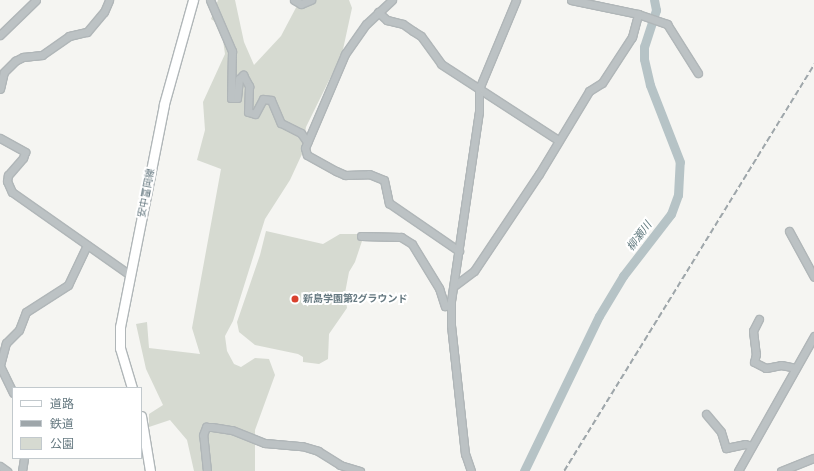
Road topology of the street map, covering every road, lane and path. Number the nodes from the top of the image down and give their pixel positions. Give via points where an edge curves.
1 (36, 0) edge
2 (109, 0) edge
3 (193, 0) edge
4 (210, 0) edge
5 (294, 0) edge
6 (311, 0) edge
7 (392, 0) edge
8 (516, 0) edge
9 (571, 0) edge
10 (378, 12) junction
11 (640, 15) junction
12 (0, 35) edge
13 (698, 74) dead end
14 (0, 89) edge
15 (479, 89) junction
16 (0, 138) edge
17 (558, 140) junction
18 (307, 142) junction
19 (789, 231) dead end
20 (361, 236) dead end
21 (87, 245) junction
22 (458, 251) junction
23 (130, 275) junction
24 (814, 277) edge
25 (454, 286) junction
26 (451, 305) junction
27 (759, 319) dead end
28 (814, 336) edge
29 (0, 365) edge
30 (796, 368) junction
31 (132, 387) edge
32 (12, 391) edge
33 (706, 414) dead end
34 (142, 422) edge
35 (752, 446) junction
36 (814, 458) edge
37 (24, 459) edge
38 (0, 466) edge
39 (7, 471) edge
40 (22, 471) edge
41 (150, 471) edge
42 (207, 471) edge
43 (360, 471) edge
44 (471, 471) edge
45 (738, 471) edge
46 (781, 471) edge

1 - 12 street
2 - 14 street via 104,12 87,32 69,36 42,56 23,57 15,61 4,72
3 - 23 main road, 安中富岡線 via 164,104
4 - 18 street via 232,51 231,98 237,98 239,79 243,75 249,86 248,112 255,114 263,99 271,100 282,123 301,133
5 - 6 street via 301,4
7 - 10 street
8 - 15 street
9 - 11 street
10 - 15 street via 387,20 403,24 421,36 441,64
10 - 18 street via 366,24 345,54 321,107 320,117
11 - 13 street via 671,28
11 - 17 street via 632,37 602,83 589,91
15 - 17 street
15 - 22 street via 479,112
16 - 21 street via 25,152 24,158 8,175 7,181 12,192
17 - 25 street via 539,174 478,265
18 - 22 street via 307,155 336,171 345,175 369,174 384,180 389,203
19 - 24 street
20 - 26 street via 401,237 412,244 439,288 445,306
21 - 23 street
21 - 29 street via 68,285 26,312 19,330 6,343
22 - 25 street
23 - 31 main road, 安中富岡線 via 120,340 122,357
25 - 26 street
26 - 44 street via 465,454
27 - 30 street via 752,331 756,354 754,362 766,368 780,365
28 - 30 street
29 - 32 street
30 - 35 street
33 - 35 street via 721,432 726,448 745,444
34 - 41 main road
35 - 45 street
36 - 46 street
37 - 40 street
38 - 39 street
42 - 43 street via 203,435 206,428 212,427 232,430 265,443 302,446 318,451 340,465

